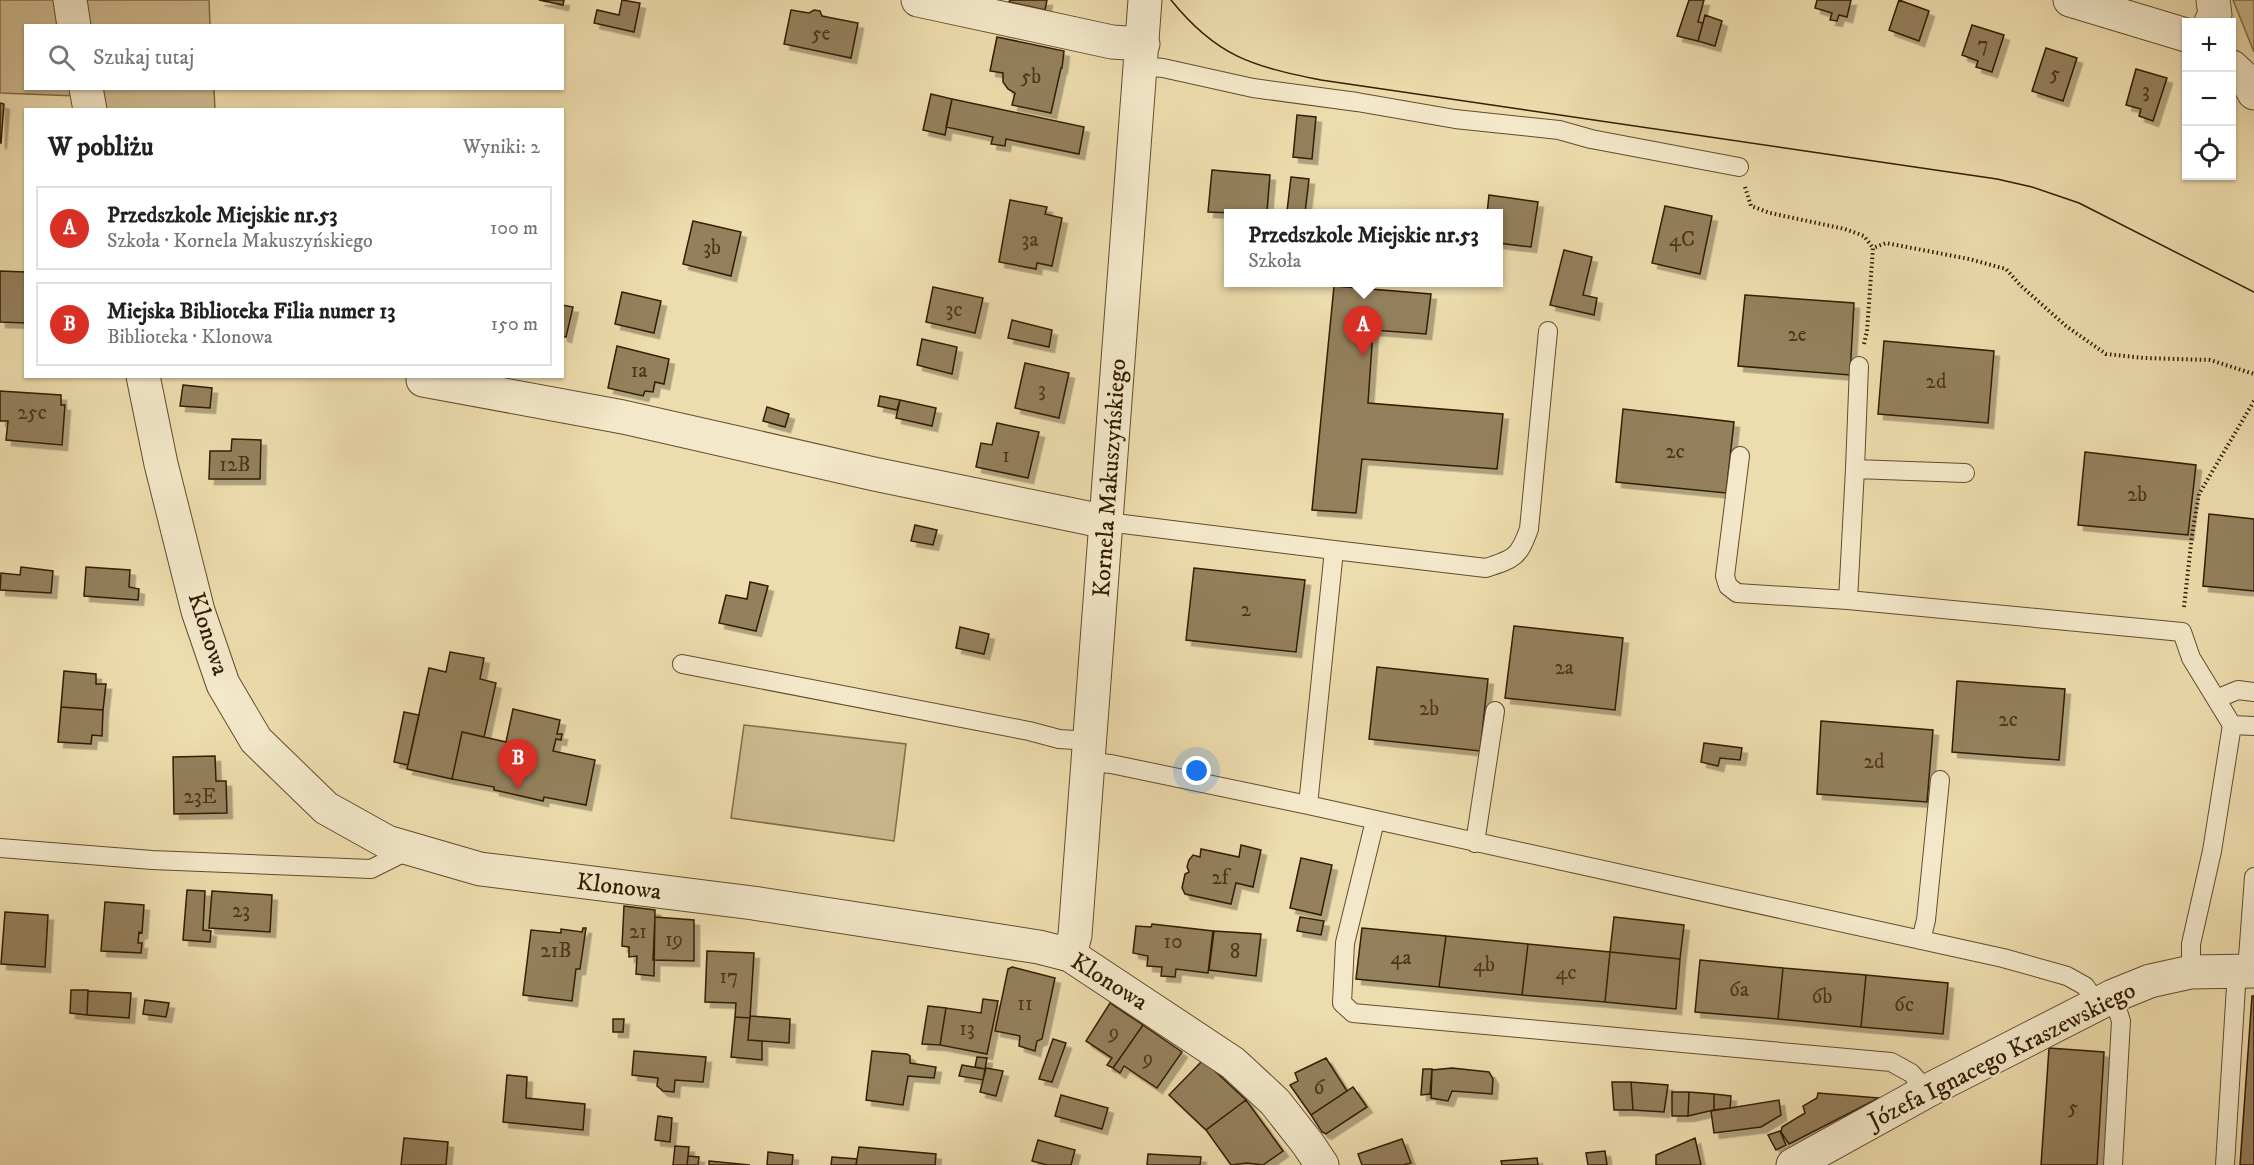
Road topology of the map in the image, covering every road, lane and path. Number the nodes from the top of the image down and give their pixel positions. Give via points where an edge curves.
1 (70, 0) edge
2 (918, 0) edge
3 (1145, 0) edge
4 (2070, 0) edge
5 (2213, 0) edge
6 (2213, 18) edge
7 (74, 24) edge
8 (2182, 34) edge
9 (1142, 55) junction
10 (2236, 71) edge
11 (86, 90) edge
12 (2254, 93) edge
13 (90, 108) edge
14 (1739, 167) joint
15 (1873, 248) junction
16 (1548, 331) dead end
17 (1859, 366) joint
18 (2254, 374) edge
19 (143, 378) edge
20 (423, 380) dead end
21 (2254, 401) edge
22 (1740, 456) dead end
23 (1855, 469) junction
24 (1965, 473) dead end
25 (1107, 522) junction
26 (1334, 550) junction
27 (1848, 600) junction
28 (2182, 632) junction
29 (682, 664) dead end
30 (2254, 692) edge
31 (2216, 699) junction
32 (1496, 711) dead end
33 (2232, 725) junction
34 (2254, 726) edge
35 (1090, 751) junction
36 (1940, 780) dead end
37 (1308, 805) junction
38 (1375, 821) junction
39 (1475, 843) junction
40 (0, 848) edge
41 (411, 849) junction
42 (2254, 877) edge
43 (1921, 940) junction
44 (1070, 955) junction
45 (2246, 970) edge
46 (2191, 972) junction
47 (2105, 999) junction
48 (1927, 1091) junction
49 (1322, 1165) edge
50 (1793, 1165) edge
51 (2113, 1165) edge
52 (2225, 1165) edge

1 - 7 street
2 - 9 street via 1112,42
3 - 9 street, Kornela Makuszyńskiego
4 - 8 street
5 - 6 street
9 - 14 lane via 1163,68 1253,88 1455,119 1559,130
9 - 25 street, Kornela Makuszyńskiego
10 - 12 street
11 - 13 street
14 - 15 path via 1751,206 1845,229 1864,236
15 - 17 path via 1867,332
15 - 18 path via 1886,243 2006,269 2066,326 2106,354 2210,360
16 - 26 lane via 1529,530 1522,549 1506,561 1486,568
17 - 23 lane
19 - 41 street, Klonowa via 160,464 195,599 223,684 256,740 326,808 387,842
20 - 25 street via 623,417
21 - 28 path via 2199,494
22 - 27 lane via 1725,576 1728,586 1737,593
23 - 24 lane
23 - 27 lane
25 - 26 lane
25 - 35 street, Kornela Makuszyńskiego
26 - 37 lane
27 - 28 lane
28 - 31 lane via 2191,658
29 - 35 lane via 1029,730
30 - 31 lane via 2238,690
31 - 33 lane
32 - 39 lane
33 - 34 lane
33 - 46 lane via 2212,851 2191,944
35 - 37 lane via 1111,764
35 - 44 street, Kornela Makuszyńskiego via 1076,935
36 - 43 lane
37 - 38 lane
38 - 39 lane
38 - 48 lane via 1345,943 1342,1003 1353,1013 1891,1062 1911,1073
39 - 43 lane
40 - 41 lane via 152,860 371,869
41 - 44 street, Klonowa via 480,869 753,903
42 - 45 lane
43 - 47 lane via 2067,976
44 - 49 street, Klonowa via 1233,1063 1275,1102
45 - 46 street, Józefa Ignacego Kraszewskiego
45 - 52 lane
46 - 47 street, Józefa Ignacego Kraszewskiego via 2150,981
47 - 48 street, Józefa Ignacego Kraszewskiego
47 - 51 lane via 2121,1021
48 - 50 street, Józefa Ignacego Kraszewskiego

